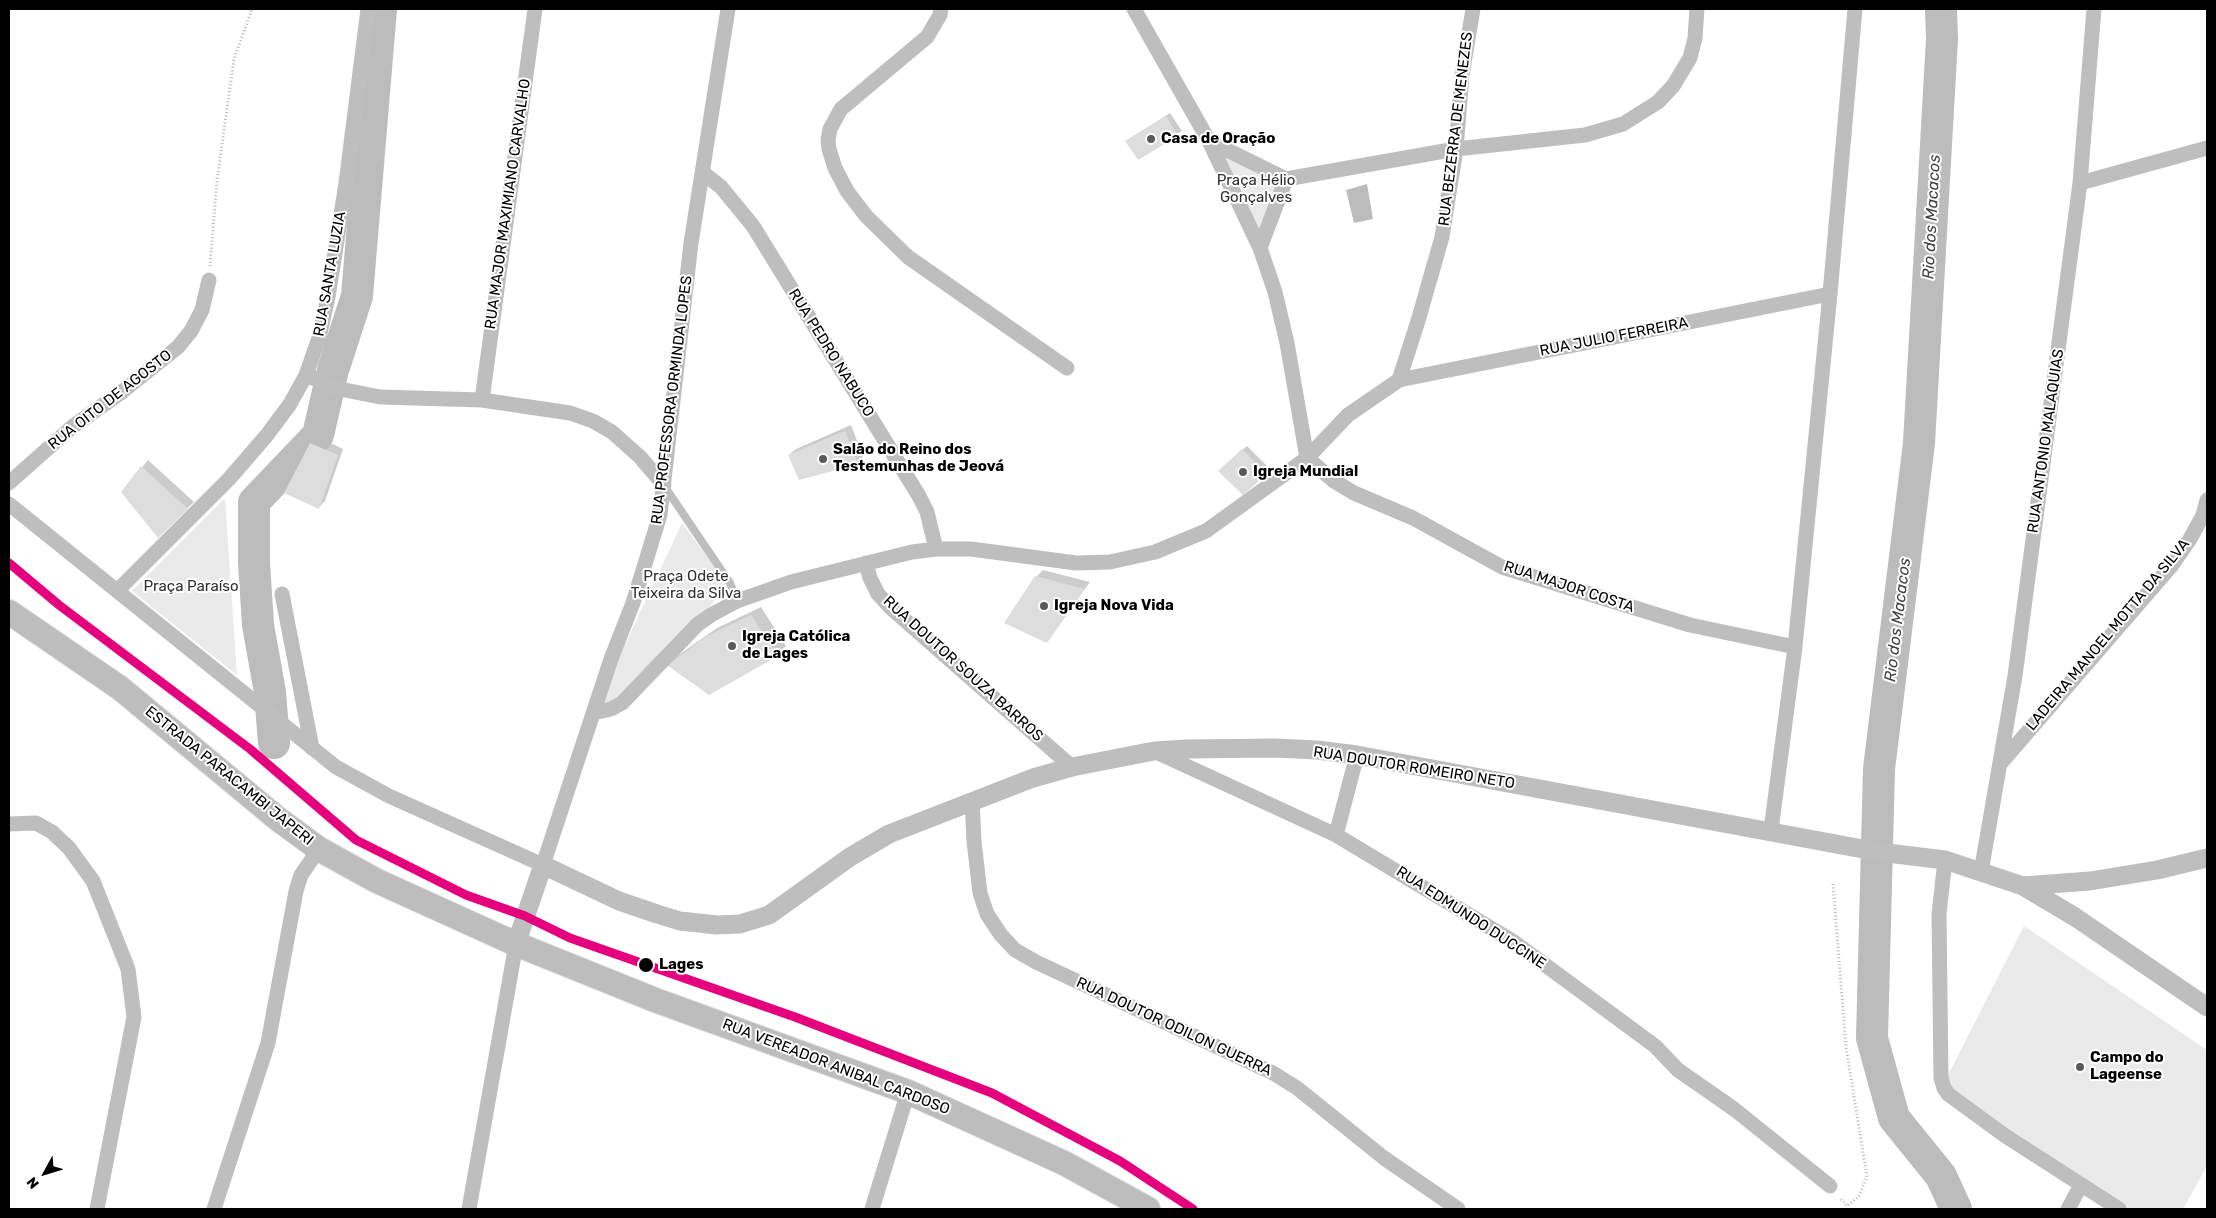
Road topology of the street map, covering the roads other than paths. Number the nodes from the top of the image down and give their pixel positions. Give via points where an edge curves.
1 (368, 9) edge
2 (535, 9) edge
3 (728, 9) edge
4 (941, 9) edge
5 (1134, 9) edge
6 (1473, 9) edge
7 (1697, 9) edge
8 (1855, 9) edge
9 (2094, 9) edge
10 (1210, 141) junction
11 (2207, 148) edge
12 (1456, 149) junction
13 (702, 172) junction
14 (1286, 178) junction
15 (2080, 184) junction
16 (1260, 248) junction
17 (209, 280) road end
18 (1830, 294) junction
19 (1067, 368) dead end
20 (312, 378) junction
21 (1398, 380) junction
22 (482, 400) junction
23 (1307, 458) junction
24 (9, 483) edge
25 (664, 485) junction
26 (2207, 500) edge
27 (9, 504) edge
28 (936, 549) junction
29 (866, 564) junction
30 (118, 590) junction
31 (282, 594) dead end
32 (737, 601) junction
33 (9, 612) edge
34 (1795, 647) junction
35 (593, 713) junction
36 (312, 748) junction
37 (1154, 751) junction
38 (1357, 755) junction
39 (1999, 765) junction
40 (1072, 767) junction
41 (972, 800) junction
42 (9, 824) edge
43 (1771, 830) junction
44 (1336, 835) junction
45 (319, 849) junction
46 (2207, 858) edge
47 (1945, 860) junction
48 (543, 865) junction
49 (1981, 872) junction
50 (2023, 886) junction
51 (516, 944) junction
52 (2207, 1008) edge
53 (908, 1092) junction
54 (2081, 1185) junction
55 (1830, 1186) road end
56 (97, 1209) edge
57 (214, 1209) edge
58 (470, 1209) edge
59 (872, 1209) edge
60 (1148, 1209) edge
61 (1458, 1209) edge
62 (2068, 1209) edge
63 (2119, 1209) edge

1 - 20 street, RUA SANTA LUZIA via 346,184
2 - 22 street, RUA MAJOR MAXIMIANO CARVALHO
3 - 13 street, RUA PROFESSORA ORMINDA LOPES
4 - 19 street via 927,37 842,109 830,128 828,140 835,168 866,216 908,257
5 - 10 street
6 - 12 street, RUA BEZERRA DE MENEZES via 1462,75
7 - 12 street via 1690,58 1673,86 1658,102 1623,124 1585,136
8 - 18 street
9 - 15 street, RUA ANTONIO MALAQUIAS
10 - 14 street
10 - 16 street
11 - 15 street
12 - 14 street
12 - 21 street, RUA BEZERRA DE MENEZES via 1442,237
13 - 25 street, RUA PROFESSORA ORMINDA LOPES
13 - 28 street, RUA PEDRO NABUCO via 722,187 753,226 919,496 929,518
14 - 16 street
15 - 39 street, RUA ANTONIO MALAQUIAS via 2015,676
16 - 23 street via 1275,292
17 - 24 street, RUA OITO DE AGOSTO via 202,310 178,347 72,427
18 - 21 street, RUA JULIO FERREIRA
18 - 34 street
20 - 22 street via 340,389 380,397
20 - 30 street, RUA SANTA LUZIA via 229,479
21 - 23 street via 1348,415
22 - 25 street via 570,413 593,421 627,444
23 - 28 street via 1206,531 1155,552 1110,562 1076,563 971,549
23 - 34 street, RUA MAJOR COSTA via 1354,493 1413,518 1502,567 1690,625
25 - 32 lane via 730,583
25 - 35 street, RUA PROFESSORA ORMINDA LOPES via 651,547
26 - 39 street, LADEIRA MANOEL MOTTA DA SILVA via 2190,539 2172,564
27 - 30 street
28 - 29 street
29 - 32 street via 791,582
29 - 40 street, RUA DOUTOR SOUZA BARROS via 878,594 890,607
30 - 36 street
31 - 36 street
32 - 35 street via 698,624 622,703
33 - 45 main road, ESTRADA PARACAMBI JAPERI via 120,688
34 - 43 street
35 - 48 street, RUA PROFESSORA ORMINDA LOPES
36 - 48 street via 362,783
37 - 38 street, RUA DOUTOR ROMEIRO NETO via 1275,748
37 - 40 street, RUA DOUTOR ROMEIRO NETO
37 - 44 street, RUA EDMUNDO DUCCINE
38 - 43 street, RUA DOUTOR ROMEIRO NETO
38 - 44 street
39 - 49 street, RUA ANTONIO MALAQUIAS
40 - 41 street, RUA DOUTOR ROMEIRO NETO
41 - 48 street, RUA DOUTOR ROMEIRO NETO via 888,834 850,857 769,916 740,924 680,921 619,901
41 - 61 street, RUA DOUTOR ODILON GUERRA via 980,893 1000,935 1015,950 1273,1073 1297,1088 1384,1158
42 - 56 street via 36,822 69,848 93,881 128,969 134,1017
43 - 47 street, RUA DOUTOR ROMEIRO NETO via 1879,852
44 - 55 street, RUA EDMUNDO DUCCINE via 1514,942 1655,1046 1678,1070 1734,1109
45 - 51 main road, ESTRADA PARACAMBI JAPERI via 377,881
45 - 57 street via 296,891 268,1043
46 - 50 street via 2090,881
47 - 49 street, RUA DOUTOR ROMEIRO NETO
47 - 54 street via 1938,914 1941,1078 1944,1088 2004,1135
48 - 51 street
49 - 50 street, RUA DOUTOR ROMEIRO NETO
50 - 52 street via 2075,917
51 - 53 main road, RUA VEREADOR ANIBAL CARDOSO via 655,1000
51 - 58 street
53 - 59 street
53 - 60 main road, RUA VEREADOR ANIBAL CARDOSO via 1064,1163
54 - 62 street
54 - 63 street

